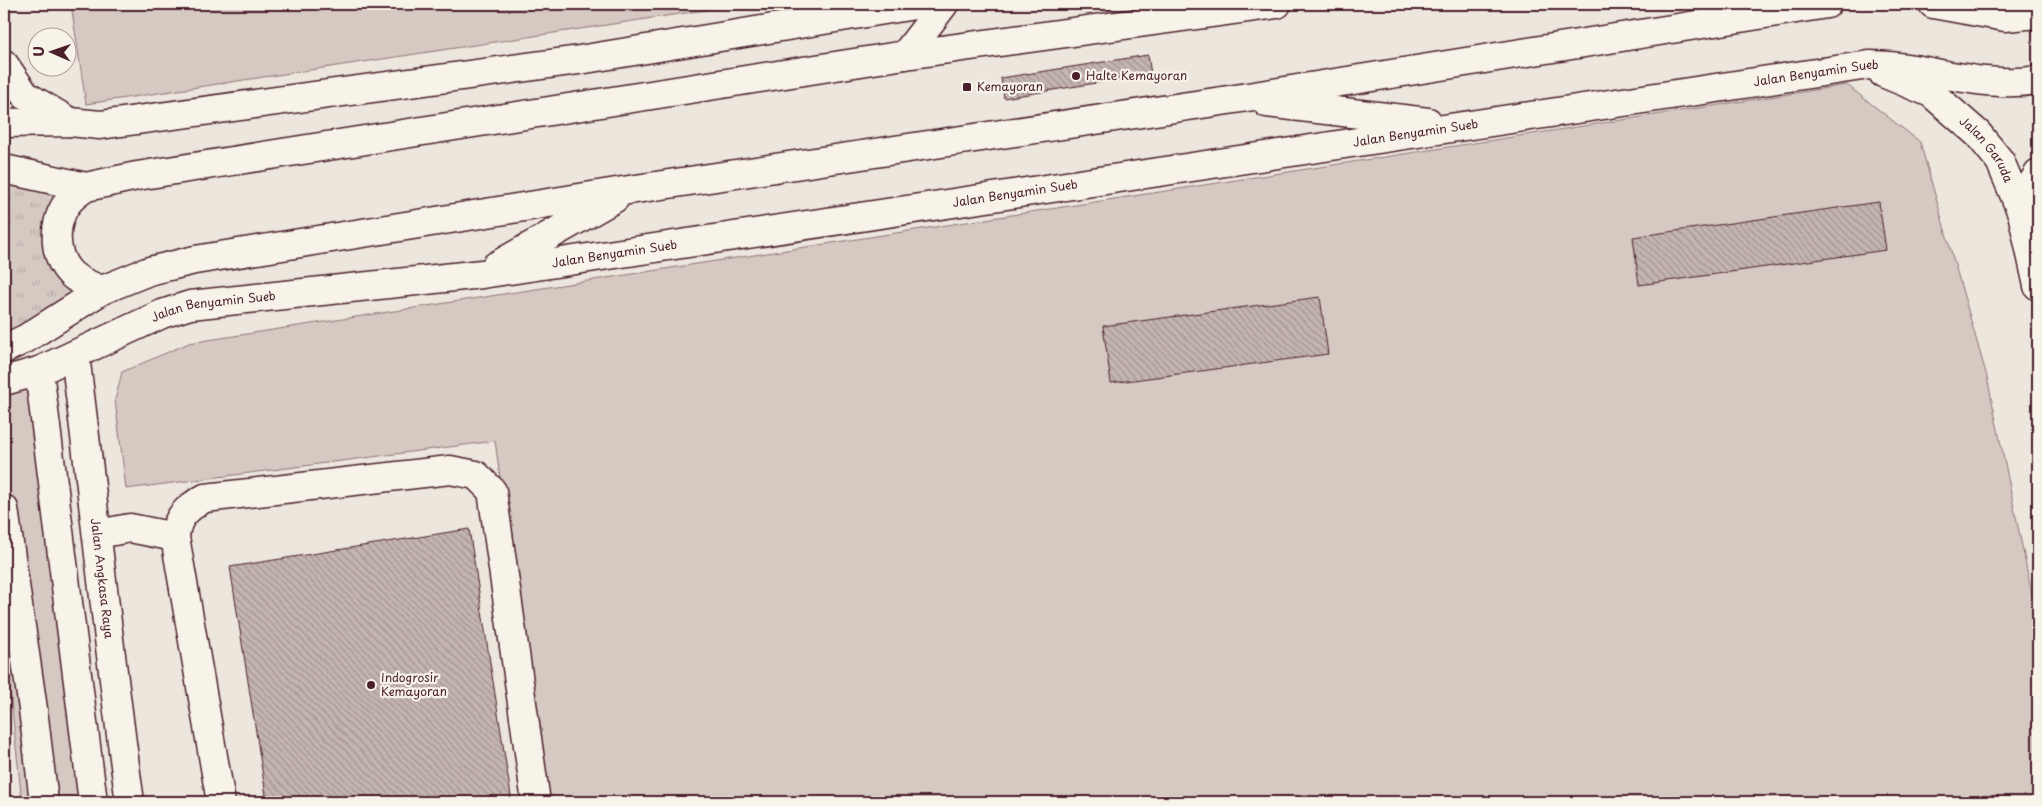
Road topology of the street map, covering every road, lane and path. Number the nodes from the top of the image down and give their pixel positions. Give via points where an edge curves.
1 (922, 4) edge
2 (944, 4) edge
3 (1277, 4) edge
4 (1827, 4) edge
5 (1934, 4) edge
6 (2038, 14) edge
7 (905, 55) junction
8 (4, 64) edge
9 (1869, 65) junction
10 (2038, 80) edge
11 (1234, 99) junction
12 (70, 122) junction
13 (4, 123) edge
14 (1464, 126) junction
15 (4, 169) edge
16 (2038, 174) edge
17 (86, 187) junction
18 (629, 190) junction
19 (2022, 213) junction
20 (482, 274) junction
21 (2038, 286) edge
22 (102, 290) junction
23 (4, 349) edge
24 (75, 355) junction
25 (39, 371) junction
26 (4, 381) edge
27 (4, 396) edge
28 (41, 399) junction
29 (4, 510) edge
30 (98, 534) junction
31 (175, 537) junction
32 (114, 687) junction
33 (79, 690) junction
34 (44, 802) edge
35 (94, 802) edge
36 (130, 802) edge
37 (221, 802) edge
38 (536, 802) edge

1 - 12 main road via 560,63 100,125
2 - 7 main road
3 - 7 main road
4 - 11 main road
5 - 6 main road via 2005,18
7 - 17 main road via 138,176
8 - 12 main road via 25,95
9 - 10 main road, Jalan Benyamin Sueb via 1902,66 1998,82
9 - 14 main road, Jalan Benyamin Sueb
9 - 19 main road, Jalan Garuda via 1931,94 1978,134 2000,161
11 - 14 main road
11 - 18 main road
12 - 13 main road
14 - 20 main road, Jalan Benyamin Sueb
15 - 17 main road
16 - 19 main road
17 - 22 main road via 69,200 60,215 56,240 62,261 71,273 85,284
18 - 20 main road
18 - 22 main road via 195,260 149,271
19 - 21 main road, Jalan Garuda
20 - 24 main road, Jalan Benyamin Sueb via 190,305 162,314
22 - 23 main road
24 - 25 main road, Jalan Benyamin Sueb
24 - 30 main road, Jalan Angkasa Raya
25 - 26 main road, Jalan Benyamin Sueb
25 - 28 main road
27 - 28 main road via 25,393
28 - 33 main road
29 - 34 main road
30 - 31 main road via 130,528
30 - 32 main road, Jalan Angkasa Raya
31 - 37 main road
31 - 38 main road via 176,524 189,507 205,498 450,470 476,475 492,491
32 - 33 main road
32 - 36 main road, Jalan Angkasa Raya
33 - 35 main road

